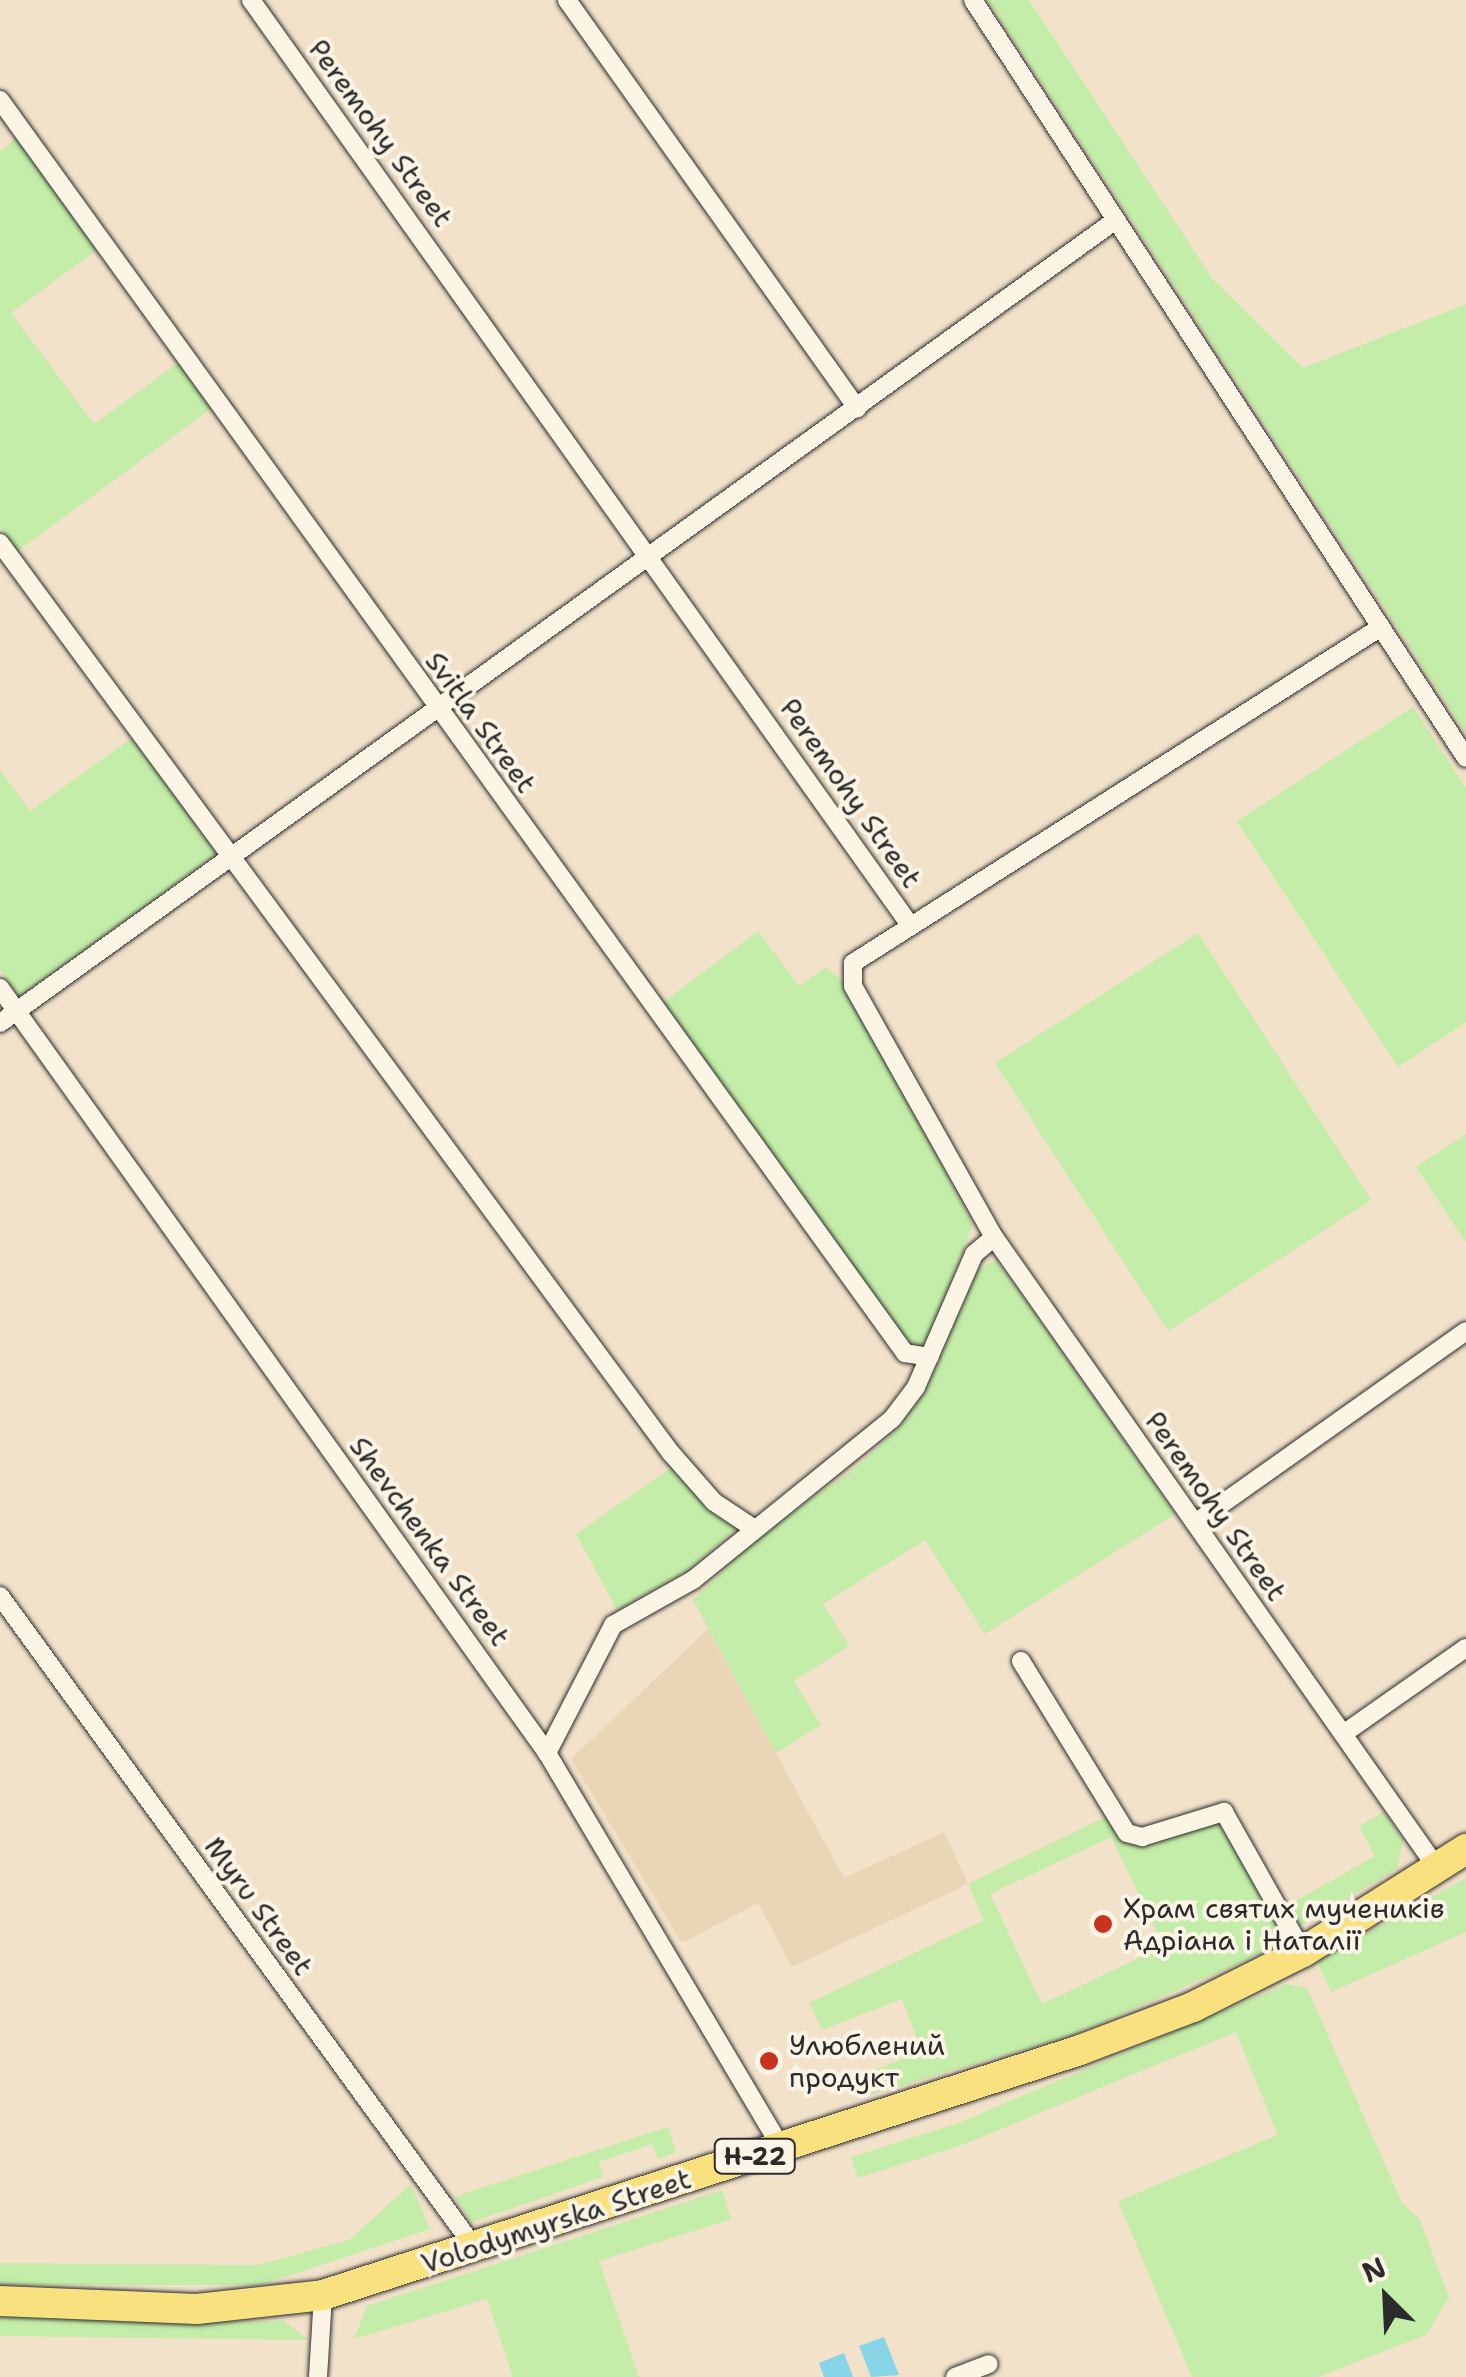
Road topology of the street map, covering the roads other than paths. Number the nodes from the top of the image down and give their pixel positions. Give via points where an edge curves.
1 (252, 0) edge
2 (567, 0) edge
3 (973, 0) edge
4 (0, 100) edge
5 (1116, 220) junction
6 (858, 408) junction
7 (0, 543) edge
8 (650, 556) junction
9 (1380, 626) junction
10 (437, 710) junction
11 (1466, 758) edge
12 (230, 858) junction
13 (910, 925) junction
14 (0, 988) edge
15 (16, 1011) junction
16 (0, 1023) edge
17 (994, 1237) junction
18 (1466, 1331) edge
19 (930, 1357) junction
20 (1195, 1523) junction
21 (753, 1528) junction
22 (0, 1596) edge
23 (1466, 1648) edge
24 (1021, 1661) dead end
25 (1343, 1734) junction
26 (548, 1753) junction
27 (1466, 1848) edge
28 (1437, 1868) junction
29 (1303, 1952) junction
30 (782, 2148) junction
31 (474, 2247) junction
32 (323, 2295) junction
33 (0, 2301) edge
34 (989, 2364) dead end
35 (318, 2377) edge
36 (954, 2377) edge

1 - 8 street, Peremohy Street
2 - 6 street
3 - 5 street
4 - 10 street, Svitla Street
5 - 6 street
5 - 9 street
6 - 8 street
7 - 12 street
8 - 10 street
8 - 13 street, Peremohy Street
9 - 11 street
9 - 13 street
10 - 12 street
10 - 19 street, Svitla Street via 905,1353
12 - 15 street
12 - 21 street via 671,1453 714,1502
13 - 17 street, Peremohy Street via 853,963 853,986
14 - 15 street, Shevchenka Street
15 - 16 street
15 - 26 street, Shevchenka Street
17 - 19 street via 974,1254
17 - 20 street, Peremohy Street
18 - 20 street
19 - 21 street via 892,1419 847,1462
20 - 25 street, Peremohy Street
21 - 26 street via 694,1580 613,1625
22 - 31 street, Myru Street
23 - 25 street
24 - 29 street via 1126,1833 1142,1837 1224,1812
25 - 28 street, Peremohy Street
26 - 30 street, Shevchenka Street
27 - 28 main road, Volodymyrska Street / Н-22
28 - 29 main road, Volodymyrska Street / Н-22
29 - 30 main road, Volodymyrska Street / Н-22 via 1192,2007 1080,2050
30 - 31 main road, Volodymyrska Street / Н-22
31 - 32 main road, Volodymyrska Street / Н-22
32 - 33 main road, Volodymyrska Street / Н-22 via 198,2309
32 - 35 street
34 - 36 street

